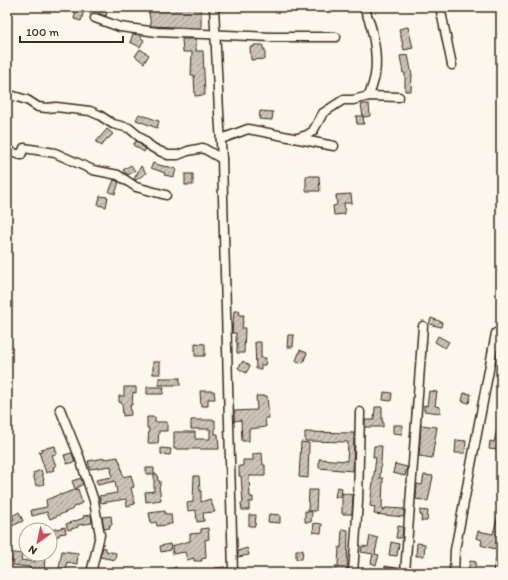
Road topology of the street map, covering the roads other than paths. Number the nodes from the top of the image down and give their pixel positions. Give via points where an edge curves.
1 (214, 7) edge
2 (363, 7) edge
3 (440, 7) edge
4 (95, 18) dead end
5 (215, 34) junction
6 (336, 37) dead end
7 (452, 65) dead end
8 (7, 94) edge
9 (369, 96) junction
10 (399, 97) dead end
11 (298, 138) junction
12 (221, 139) junction
13 (334, 146) dead end
14 (7, 151) edge
15 (222, 159) junction
16 (166, 195) dead end
17 (423, 326) dead end
18 (496, 333) dead end
19 (60, 409) dead end
20 (360, 412) dead end
21 (501, 559) edge
22 (91, 573) edge
23 (233, 573) edge
24 (354, 573) edge
25 (406, 573) edge
26 (454, 573) edge
27 (498, 573) edge

1 - 5 street
2 - 9 street via 367,13 376,56 375,74
3 - 7 street
4 - 5 street via 120,27 157,32
5 - 6 street
5 - 12 street
8 - 15 street via 27,100 38,107 56,107 99,115 112,124 129,128 153,148 168,155 203,148
9 - 10 street
9 - 11 street via 343,100 333,105 323,113 313,131
11 - 12 street via 248,129
11 - 13 street
12 - 15 street
14 - 16 street via 21,155 24,148 55,153 93,170 118,175 136,187
15 - 23 street
17 - 25 street
18 - 26 street via 455,550
19 - 22 street via 94,501 100,535
20 - 24 street
21 - 27 street

